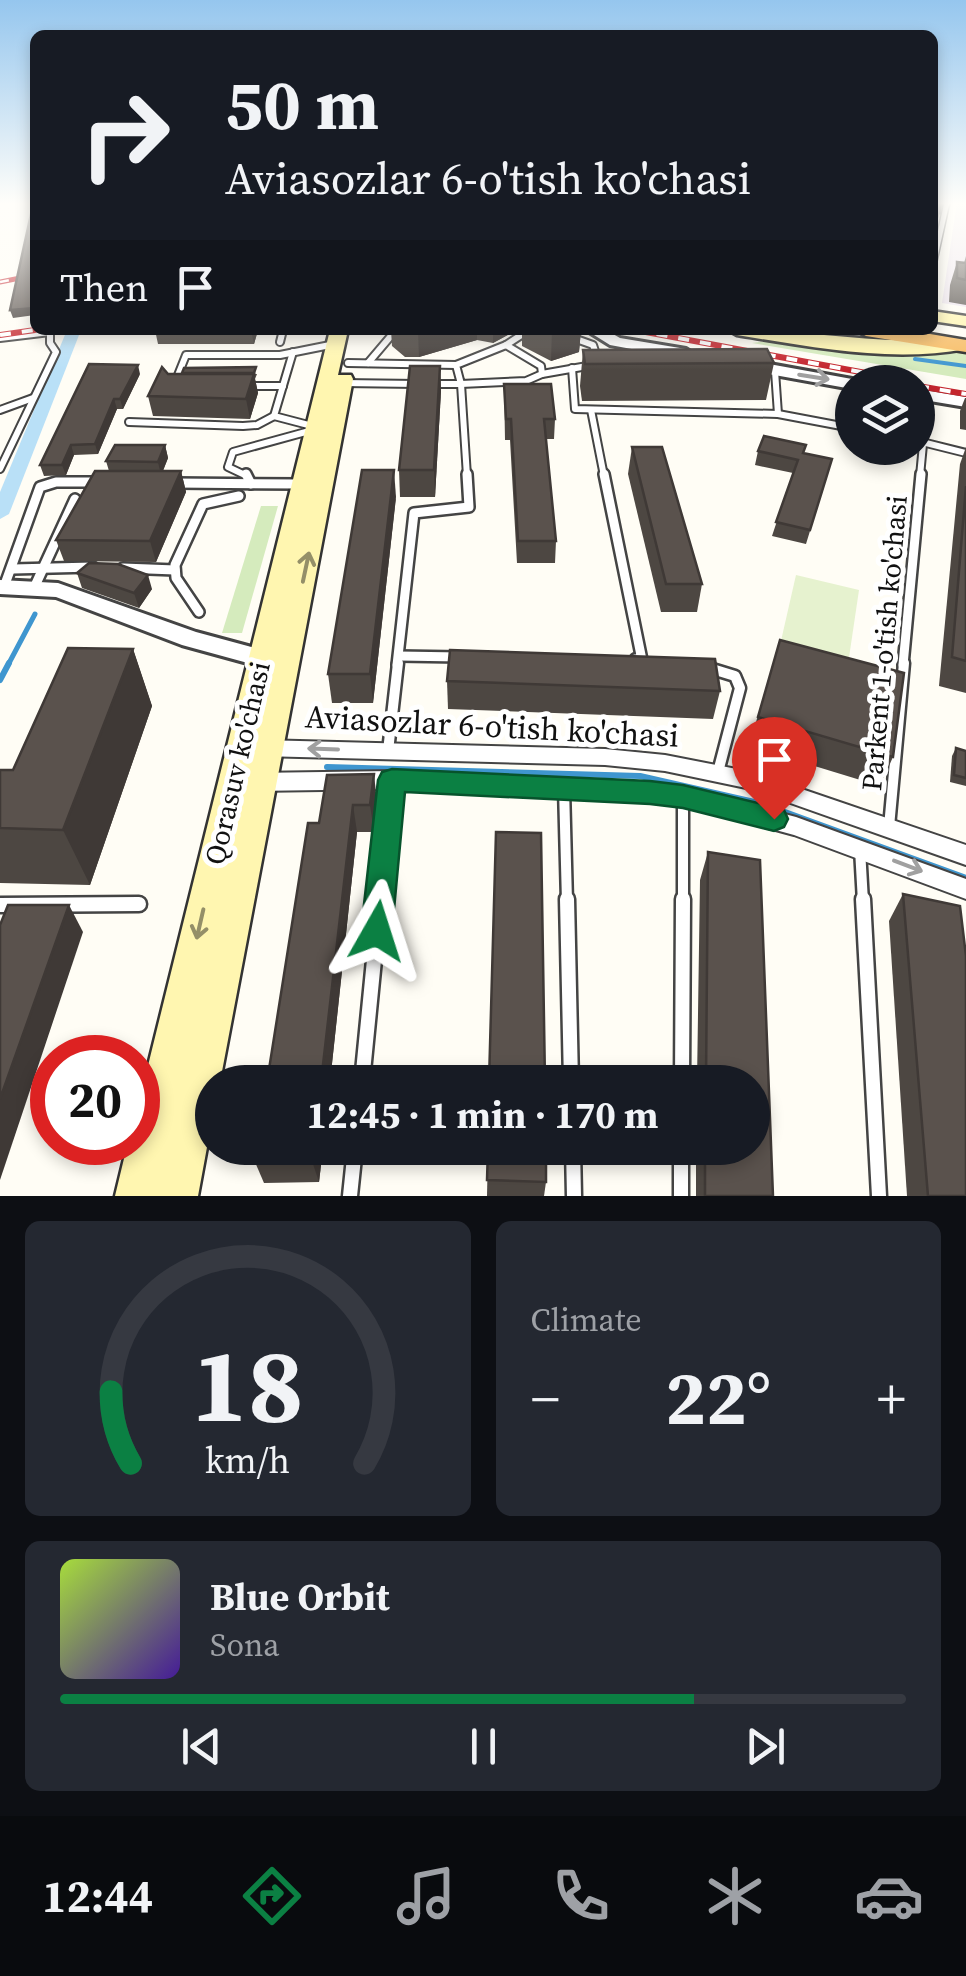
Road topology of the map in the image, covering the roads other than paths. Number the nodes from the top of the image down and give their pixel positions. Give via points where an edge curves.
1 (938, 317) edge
2 (966, 321) edge
3 (938, 329) edge
4 (30, 334) edge
5 (50, 335) edge
6 (282, 335) edge
7 (385, 335) edge
8 (521, 335) edge
9 (563, 335) edge
10 (603, 335) edge
11 (766, 335) edge
12 (845, 335) edge
13 (911, 335) edge
14 (0, 338) edge
15 (800, 341) junction
16 (964, 341) edge
17 (280, 342) dead end
18 (506, 344) junction
19 (292, 352) junction
20 (348, 352) edge
21 (456, 365) junction
22 (572, 368) junction
23 (775, 371) junction
24 (542, 374) junction
25 (835, 381) edge
26 (461, 384) junction
27 (192, 386) edge
28 (228, 386) edge
29 (283, 386) junction
30 (33, 398) junction
31 (935, 399) edge
32 (966, 402) edge
33 (0, 410) edge
34 (591, 410) junction
35 (778, 414) junction
36 (274, 416) junction
37 (129, 422) dead end
38 (835, 425) edge
39 (316, 428) junction
40 (935, 445) edge
41 (966, 453) edge
42 (920, 465) edge
43 (0, 469) edge
44 (114, 482) edge
45 (173, 483) edge
46 (251, 484) junction
47 (303, 484) junction
48 (239, 496) dead end
49 (75, 499) edge
50 (176, 570) junction
51 (38, 578) junction
52 (4, 585) edge
53 (199, 612) dead end
54 (398, 656) junction
55 (474, 657) edge
56 (262, 658) junction
57 (624, 659) edge
58 (642, 660) junction
59 (661, 662) edge
60 (698, 667) edge
61 (255, 748) junction
62 (388, 751) junction
63 (718, 772) junction
64 (392, 780) junction
65 (247, 782) junction
66 (564, 788) junction
67 (683, 796) junction
68 (889, 828) junction
69 (860, 849) junction
70 (966, 855) edge
71 (966, 888) edge
72 (139, 904) dead end
73 (0, 906) edge
74 (364, 1065) edge
75 (571, 1065) edge
76 (682, 1065) edge
77 (353, 1165) edge
78 (573, 1165) edge
79 (681, 1165) edge
80 (136, 1196) edge
81 (177, 1196) edge
82 (350, 1196) edge
83 (574, 1196) edge
84 (681, 1196) edge
85 (880, 1196) edge

1 - 2 main road
3 - 16 highway
4 - 14 lane
5 - 30 lane via 56,352
6 - 17 lane
7 - 20 lane
8 - 18 lane
9 - 22 lane via 593,346 600,364
10 - 23 street
11 - 15 main road
12 - 15 main road
13 - 16 highway
15 - 16 main road via 876,350
18 - 21 lane
18 - 24 lane via 541,366
19 - 20 lane
19 - 27 lane via 186,355 174,386
19 - 29 lane
20 - 21 lane
20 - 26 lane
20 - 39 main road, Qorasuv ko'chasi
61 -> 20 main road, Qorasuv ko'chasi
21 - 26 lane
22 - 24 lane
22 - 34 lane via 575,410
23 -> 25 street
23 - 35 lane
24 - 26 lane
26 - 54 lane via 469,507 414,513
28 - 29 lane
29 - 36 lane
30 - 33 lane
30 - 43 lane
31 - 32 street
34 - 35 lane
34 - 58 lane
35 - 38 lane
36 - 37 lane via 243,426
36 - 39 lane
39 - 46 lane via 233,452 228,467 246,474
39 - 47 main road, Qorasuv ko'chasi
40 - 41 lane
42 - 68 lane, Parkent 1-o'tish ko'chasi
44 - 52 lane via 40,487
45 - 46 lane
46 - 47 lane
47 - 56 main road, Qorasuv ko'chasi
48 - 50 lane via 203,504
49 - 51 lane
50 - 51 lane
50 - 53 lane
51 - 52 street
51 - 56 street via 190,639
54 - 55 lane
54 - 62 lane
56 - 61 main road, Qorasuv ko'chasi
57 - 58 lane
58 - 59 lane
60 - 63 lane via 735,676 740,688
62 -> 61 street, Aviasozlar 6-o'tish ko'chasi
61 - 65 main road, Qorasuv ko'chasi
62 - 63 street, Aviasozlar 6-o'tish ko'chasi via 605,757
63 - 68 street, Aviasozlar 6-o'tish ko'chasi
64 - 65 street, Aviasozlar 6-o'tish ko'chasi
64 - 66 street, Aviasozlar 6-o'tish ko'chasi
64 - 74 lane
65 -> 80 main road, Qorasuv ko'chasi
65 - 81 main road, Qorasuv ko'chasi
66 - 67 street, Aviasozlar 6-o'tish ko'chasi
66 - 75 lane
67 - 69 street, Aviasozlar 6-o'tish ko'chasi
67 - 76 lane
68 - 70 street, Aviasozlar 6-o'tish ko'chasi
69 -> 71 street, Aviasozlar 6-o'tish ko'chasi
69 - 85 lane
72 - 73 lane
77 - 82 lane
78 - 83 lane
79 - 84 lane

